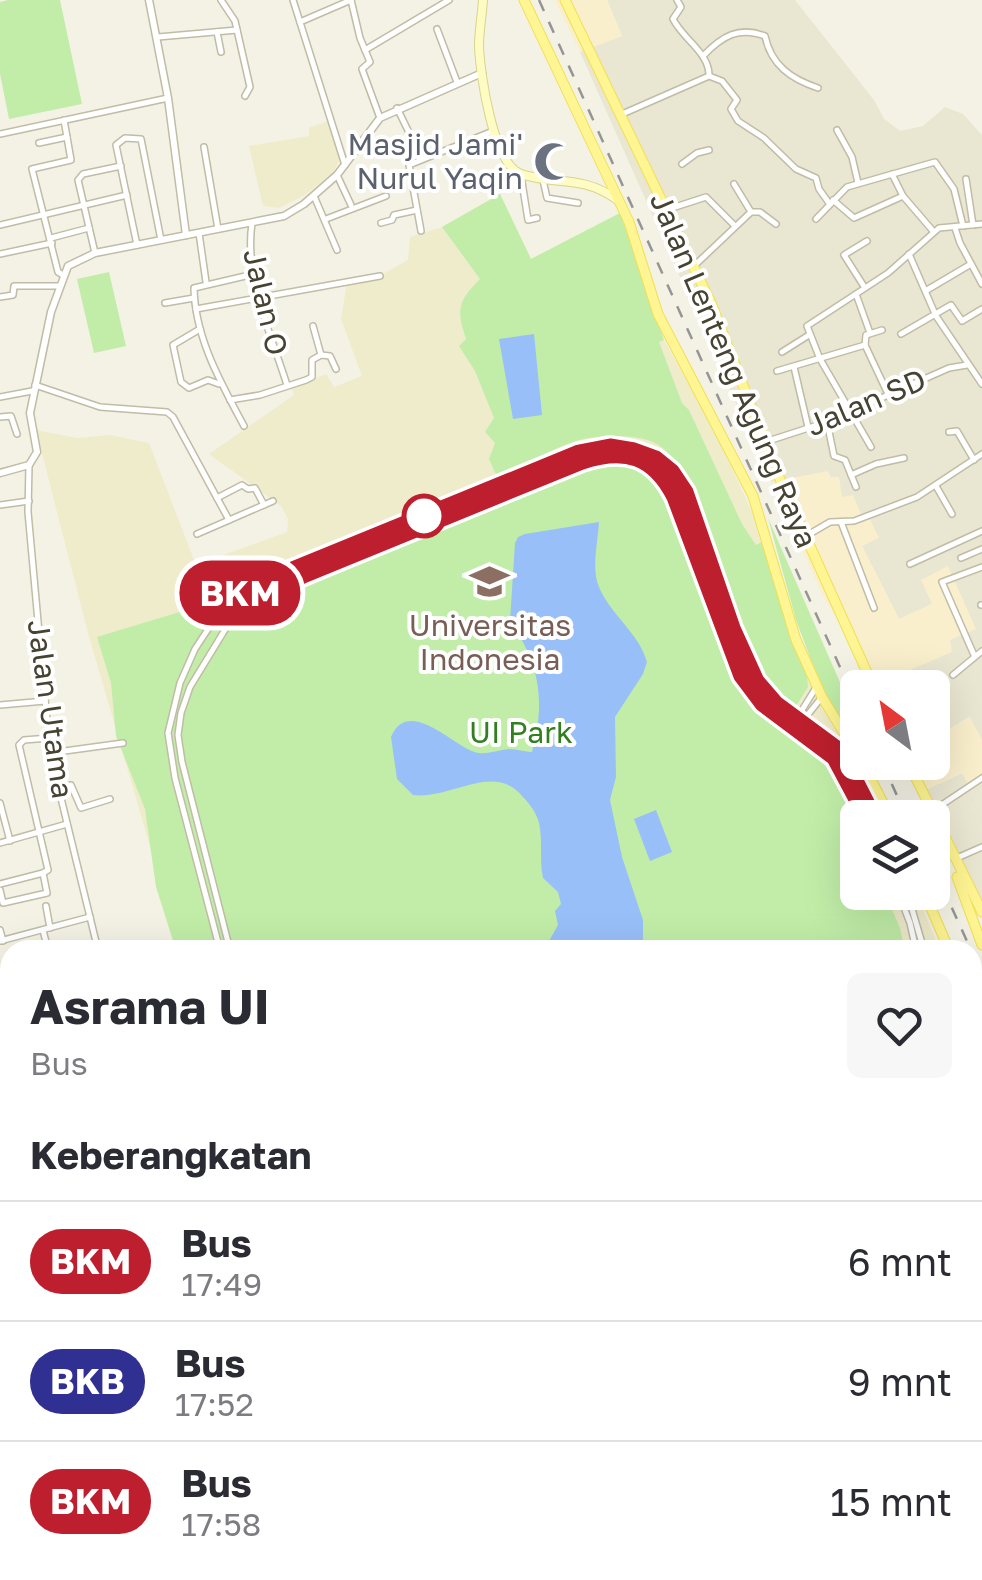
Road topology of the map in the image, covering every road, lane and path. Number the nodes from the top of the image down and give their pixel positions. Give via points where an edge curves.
1 (149, 0) edge
2 (220, 0) edge
3 (293, 0) edge
4 (484, 0) edge
5 (524, 0) edge
6 (564, 0) edge
7 (678, 0) edge
8 (347, 1) edge
9 (446, 1) edge
10 (300, 22) junction
11 (437, 29) dead end
12 (237, 30) junction
13 (217, 32) junction
14 (158, 37) junction
15 (365, 50) junction
16 (221, 52) dead end
17 (703, 56) junction
18 (482, 73) junction
19 (709, 76) junction
20 (457, 82) junction
21 (818, 88) dead end
22 (244, 96) dead end
23 (168, 98) junction
24 (397, 108) junction
25 (620, 116) junction
26 (380, 118) junction
27 (64, 120) junction
28 (836, 130) dead end
29 (494, 131) junction
30 (0, 134) edge
31 (67, 136) junction
32 (39, 144) dead end
33 (204, 147) dead end
34 (709, 150) dead end
35 (422, 159) junction
36 (682, 164) dead end
37 (344, 165) junction
38 (121, 166) junction
39 (514, 170) junction
40 (892, 174) junction
41 (337, 175) junction
42 (542, 177) junction
43 (966, 179) dead end
44 (858, 183) junction
45 (734, 184) dead end
46 (127, 195) junction
47 (314, 196) junction
48 (386, 196) dead end
49 (903, 196) junction
50 (619, 200) junction
51 (831, 202) junction
52 (578, 203) dead end
53 (84, 205) junction
54 (351, 205) dead end
55 (417, 210) junction
56 (666, 210) junction
57 (752, 212) junction
58 (45, 214) junction
59 (537, 218) dead end
60 (816, 218) dead end
61 (326, 220) junction
62 (252, 223) junction
63 (381, 224) dead end
64 (776, 224) dead end
65 (982, 224) edge
66 (0, 225) edge
67 (973, 225) junction
68 (734, 226) junction
69 (959, 227) junction
70 (89, 228) junction
71 (218, 229) junction
72 (421, 231) dead end
73 (933, 232) junction
74 (199, 233) junction
75 (186, 235) junction
76 (51, 240) junction
77 (160, 240) junction
78 (867, 242) dead end
79 (137, 245) junction
80 (338, 250) dead end
81 (95, 253) junction
82 (0, 254) edge
83 (910, 254) junction
84 (970, 264) junction
85 (694, 266) junction
86 (254, 274) junction
87 (63, 275) junction
88 (380, 276) dead end
89 (206, 282) junction
90 (982, 284) edge
91 (59, 286) junction
92 (865, 288) junction
93 (927, 290) junction
94 (856, 294) junction
95 (0, 297) edge
96 (194, 298) junction
97 (261, 299) junction
98 (165, 302) dead end
99 (196, 309) junction
100 (982, 310) edge
101 (936, 316) junction
102 (313, 326) dead end
103 (200, 329) junction
104 (882, 330) dead end
105 (870, 333) junction
106 (901, 334) dead end
107 (809, 335) junction
108 (865, 345) junction
109 (782, 352) dead end
110 (321, 355) junction
111 (820, 360) junction
112 (967, 365) junction
113 (794, 367) junction
114 (336, 369) dead end
115 (777, 371) dead end
116 (982, 384) edge
117 (287, 385) junction
118 (221, 386) junction
119 (33, 388) junction
120 (888, 394) junction
121 (0, 397) edge
122 (230, 400) junction
123 (852, 410) junction
124 (0, 417) edge
125 (827, 422) junction
126 (244, 426) dead end
127 (809, 428) junction
128 (949, 432) dead end
129 (17, 434) dead end
130 (765, 442) junction
131 (871, 447) dead end
132 (982, 454) edge
133 (904, 458) dead end
134 (974, 460) junction
135 (29, 465) junction
136 (0, 473) edge
137 (851, 475) junction
138 (518, 477) junction
139 (522, 486) junction
140 (936, 486) junction
141 (856, 487) dead end
142 (217, 498) junction
143 (29, 501) junction
144 (273, 501) dead end
145 (0, 505) edge
146 (264, 505) junction
147 (952, 514) dead end
148 (229, 520) junction
149 (841, 522) junction
150 (982, 531) edge
151 (197, 534) dead end
152 (806, 536) junction
153 (982, 550) edge
154 (961, 558) dead end
155 (910, 564) dead end
156 (982, 567) edge
157 (238, 595) junction
158 (245, 606) junction
159 (874, 608) dead end
160 (982, 651) edge
161 (974, 655) junction
162 (751, 670) junction
163 (866, 670) edge
164 (952, 675) dead end
165 (741, 676) junction
166 (816, 686) junction
167 (822, 696) junction
168 (44, 701) junction
169 (0, 705) edge
170 (800, 719) junction
171 (795, 726) junction
172 (840, 726) edge
173 (49, 738) junction
174 (123, 743) dead end
175 (50, 753) junction
176 (982, 778) edge
177 (58, 788) junction
178 (110, 799) dead end
179 (856, 800) edge
180 (867, 800) edge
181 (950, 801) edge
182 (0, 807) edge
183 (67, 824) junction
184 (38, 832) junction
185 (10, 840) junction
186 (0, 843) edge
187 (982, 848) edge
188 (950, 851) edge
189 (954, 859) junction
190 (950, 860) edge
191 (43, 873) junction
192 (0, 887) edge
193 (2, 904) edge
194 (46, 906) dead end
195 (905, 910) edge
196 (913, 910) edge
197 (932, 910) edge
198 (982, 912) edge
199 (90, 917) junction
200 (46, 929) junction
201 (5, 940) edge
202 (47, 940) edge
203 (96, 940) edge
204 (217, 940) edge
205 (227, 940) edge
206 (914, 940) edge
207 (921, 940) edge
208 (945, 940) edge
209 (980, 940) edge

1 - 14 street
2 - 12 street
3 - 10 street
4 - 18 main road
5 - 50 main road, Jalan Lenteng Agung Raya
6 - 25 main road, Jalan Lenteng Agung Raya
7 - 17 street via 673,19
8 - 10 street
8 - 15 street
9 - 15 street
10 - 37 street
11 - 20 street
12 - 13 street
12 - 22 street via 250,87
13 - 14 street
13 - 16 street
14 - 23 street
15 - 26 street via 370,62 362,70
17 - 19 street
17 - 21 street via 731,33 754,32 765,36 787,74
18 - 20 street
18 - 29 main road
19 - 25 street
19 - 51 street via 738,100 730,109 738,121 812,175
20 - 24 street
23 - 27 street
23 - 75 street
24 - 26 street
24 - 35 street
25 - 56 main road, Jalan Lenteng Agung Raya
26 - 37 street
27 - 30 street
27 - 31 street
28 - 44 street
29 - 35 street
29 - 39 main road
31 - 32 street
31 - 58 street via 71,160 32,168
33 - 71 street
34 - 36 street
35 - 55 street via 409,166
37 - 41 street
38 - 46 street
38 - 53 street via 83,174 78,180
38 - 77 street via 118,141 141,139
39 - 42 main road
39 - 59 street via 528,220
40 - 44 street
40 - 49 street
40 - 69 street via 937,163 954,189
41 - 47 street
41 - 54 street
42 - 50 main road via 589,183
42 - 52 street via 547,198
43 - 67 street
44 - 51 street
45 - 57 street
46 - 53 street
46 - 79 street
47 - 61 street
47 - 62 street via 284,216
48 - 61 street
49 - 51 street via 854,218
49 - 73 street
50 - 166 main road, Jalan Lenteng Agung Raya via 658,314 753,496 787,616
51 - 60 street
53 - 58 street
53 - 70 street
55 - 63 street
55 - 72 street
56 - 68 street via 706,197
56 - 85 main road, Jalan Lenteng Agung Raya
57 - 64 street
57 - 68 street
58 - 66 street
58 - 76 street
61 - 80 street
62 - 71 street
62 - 86 street, Jalan O
65 - 67 street
67 - 69 street
68 - 85 street
69 - 73 street
69 - 84 street
70 - 76 street
70 - 81 street
71 - 74 street
73 - 83 street
74 - 75 street
74 - 89 street, Jalan O
75 - 77 street
76 - 82 street
76 - 87 street
77 - 79 street
78 - 92 street via 844,255
79 - 81 street
81 - 87 street via 75,260
83 - 92 street
83 - 93 street
84 - 90 street
84 - 93 street
85 - 130 main road, Jalan Lenteng Agung Raya
86 - 89 street
86 - 97 street, Jalan O
87 - 91 street
88 - 97 street
89 - 96 street, Jalan O via 194,288
91 - 95 street via 15,286 13,295
91 - 119 street
92 - 94 street
93 - 101 street
94 - 105 street
94 - 107 street via 808,324
96 - 98 street
96 - 99 street
97 - 99 street
97 - 117 street, Jalan O
99 - 103 street
100 - 101 street via 962,321 954,305
101 - 106 street
101 - 112 street
102 - 110 street
103 - 118 street
103 - 118 street via 173,344 181,382 189,388 208,380
104 - 105 street
105 - 108 street
107 - 109 street
107 - 111 street
108 - 111 street
108 - 120 street
110 - 114 street via 330,356
110 - 117 street via 312,360 312,377
111 - 113 street
111 - 123 street
112 - 116 street
112 - 120 street, Jalan SD
113 - 115 street
113 - 127 street
117 - 122 street, Jalan O
118 - 122 street
119 - 121 street
119 - 135 street via 37,452
119 - 142 street via 100,408 167,412
120 - 123 street, Jalan SD
122 - 126 street
123 - 125 street, Jalan SD
123 - 131 street
124 - 129 street via 10,416
125 - 127 street, Jalan SD
125 - 137 street via 834,456 845,460
127 - 130 street, Jalan SD
128 - 134 street via 957,431
130 - 152 main road, Jalan Lenteng Agung Raya
132 - 134 street
133 - 137 street
134 - 140 street
135 - 136 street
135 - 143 street, Jalan Utama
137 - 141 street
138 - 139 street
138 - 157 street
138 - 162 street via 595,448 634,450 663,463 686,492
139 - 158 street
139 - 165 street via 604,454 648,464 674,497
140 - 147 street
140 - 149 street via 887,510
142 - 146 street via 242,485 255,488
142 - 148 street
143 - 145 street
143 - 168 street, Jalan Utama
144 - 146 street
146 - 148 street
148 - 151 street
149 - 152 street
149 - 159 street
150 - 155 street
152 - 163 main road, Jalan Lenteng Agung Raya
153 - 154 street
156 - 161 street via 942,582
157 - 158 street
157 - 204 street via 195,649 168,732
158 - 205 street via 190,687 178,735
160 - 161 street
161 - 164 street
162 - 165 street
162 - 170 street via 768,695
165 - 171 street via 762,704
166 - 167 main road, Jalan Lenteng Agung Raya
166 - 170 street
167 - 170 street
167 - 172 main road, Jalan Lenteng Agung Raya
168 - 169 street
168 - 173 street, Jalan Utama
170 - 171 street
170 - 180 street via 841,751
171 - 179 street via 834,758
173 - 175 street, Jalan Utama
173 - 184 street via 19,744
174 - 175 street
175 - 177 street, Jalan Utama
176 - 181 street
177 - 178 street via 71,785 81,808
177 - 183 street, Jalan Utama
182 - 185 street
183 - 184 street
183 - 199 street, Jalan Utama
184 - 185 street
184 - 191 street via 48,870
185 - 186 street
187 - 189 street
188 - 189 main road
189 - 198 main road
190 - 209 main road
191 - 192 street
191 - 193 street via 47,892
192 - 193 street
194 - 200 street
195 - 206 street
196 - 207 street
197 - 208 main road
199 - 200 street
199 - 203 street, Jalan Utama
200 - 201 street
200 - 202 street

